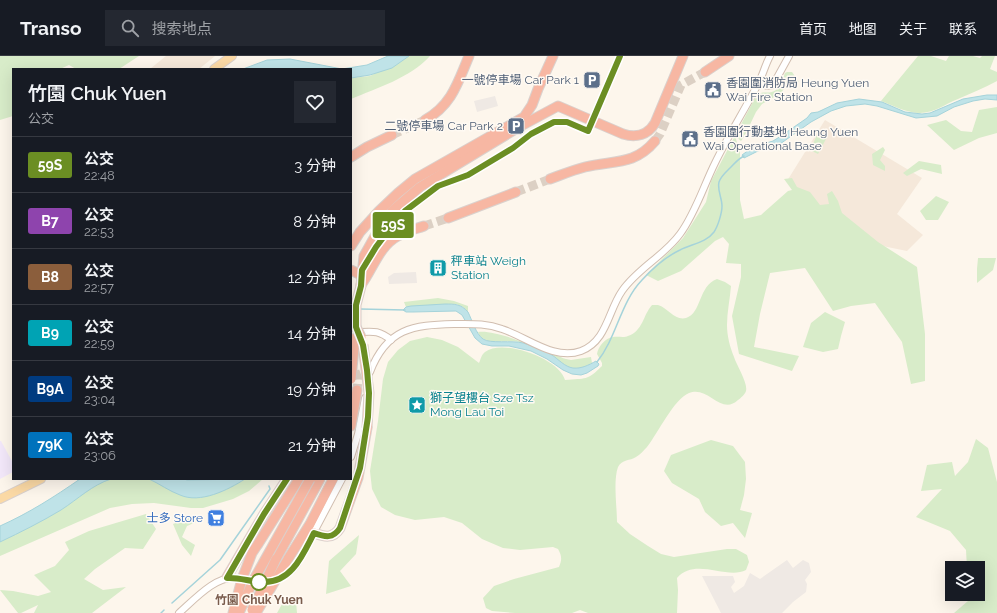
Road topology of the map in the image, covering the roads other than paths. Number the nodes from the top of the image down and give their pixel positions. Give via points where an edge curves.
1 (232, 56) edge
2 (469, 56) edge
3 (553, 56) edge
4 (684, 56) edge
5 (729, 56) edge
6 (770, 56) edge
7 (788, 56) edge
8 (215, 68) edge
9 (708, 70) tunnel mouth
10 (758, 83) junction
11 (425, 120) tunnel mouth
12 (392, 135) tunnel mouth
13 (655, 141) tunnel mouth
14 (352, 156) edge
15 (550, 179) tunnel mouth
16 (516, 192) tunnel mouth
17 (401, 196) junction
18 (448, 218) tunnel mouth
19 (424, 226) tunnel mouth
20 (352, 245) edge
21 (352, 270) edge
22 (362, 274) junction
23 (361, 286) junction
24 (358, 329) junction
25 (391, 340) junction
26 (352, 372) edge
27 (370, 372) dead end
28 (361, 391) joint
29 (352, 422) edge
30 (352, 454) edge
31 (39, 480) edge
32 (286, 480) edge
33 (298, 480) edge
34 (309, 480) edge
35 (319, 480) edge
36 (341, 480) edge
37 (332, 481) edge
38 (0, 498) edge
39 (314, 533) junction
40 (286, 575) dead end
41 (231, 578) joint
42 (179, 613) edge
43 (233, 613) edge
44 (239, 613) edge
45 (251, 613) edge
46 (256, 613) edge

1 - 8 main road
2 - 11 highway via 449,100 441,110
3 - 17 highway via 528,113 415,179
4 - 17 highway via 655,122 643,134 631,136 619,133 558,106
5 - 9 highway
6 - 10 street
7 - 10 street via 773,85
10 - 25 street via 732,129 683,230 670,246 638,272 626,286 614,304 605,329 595,342 580,351 560,353 503,329 479,324 414,327
12 - 14 highway
13 - 15 highway via 638,156 629,160 585,167
16 - 18 highway
17 - 20 highway via 370,221
17 - 22 highway via 370,244 364,256
19 - 23 highway via 391,241
21 - 22 highway
22 - 23 highway
23 - 24 highway via 357,302
24 - 25 street via 382,333
24 - 26 highway, bridge
24 - 39 highway, bridge via 368,378 369,406 358,478 340,528 335,535 330,537
25 - 27 street via 378,354
28 - 29 highway
28 - 30 street via 358,434
31 - 38 main road
32 - 41 highway via 264,514
33 - 43 highway, bridge via 252,553 240,584
34 - 44 highway, bridge via 259,568
35 - 45 highway, bridge via 268,575
36 - 39 street
37 - 46 highway, bridge
39 - 40 street via 297,564
41 - 42 street via 209,587

